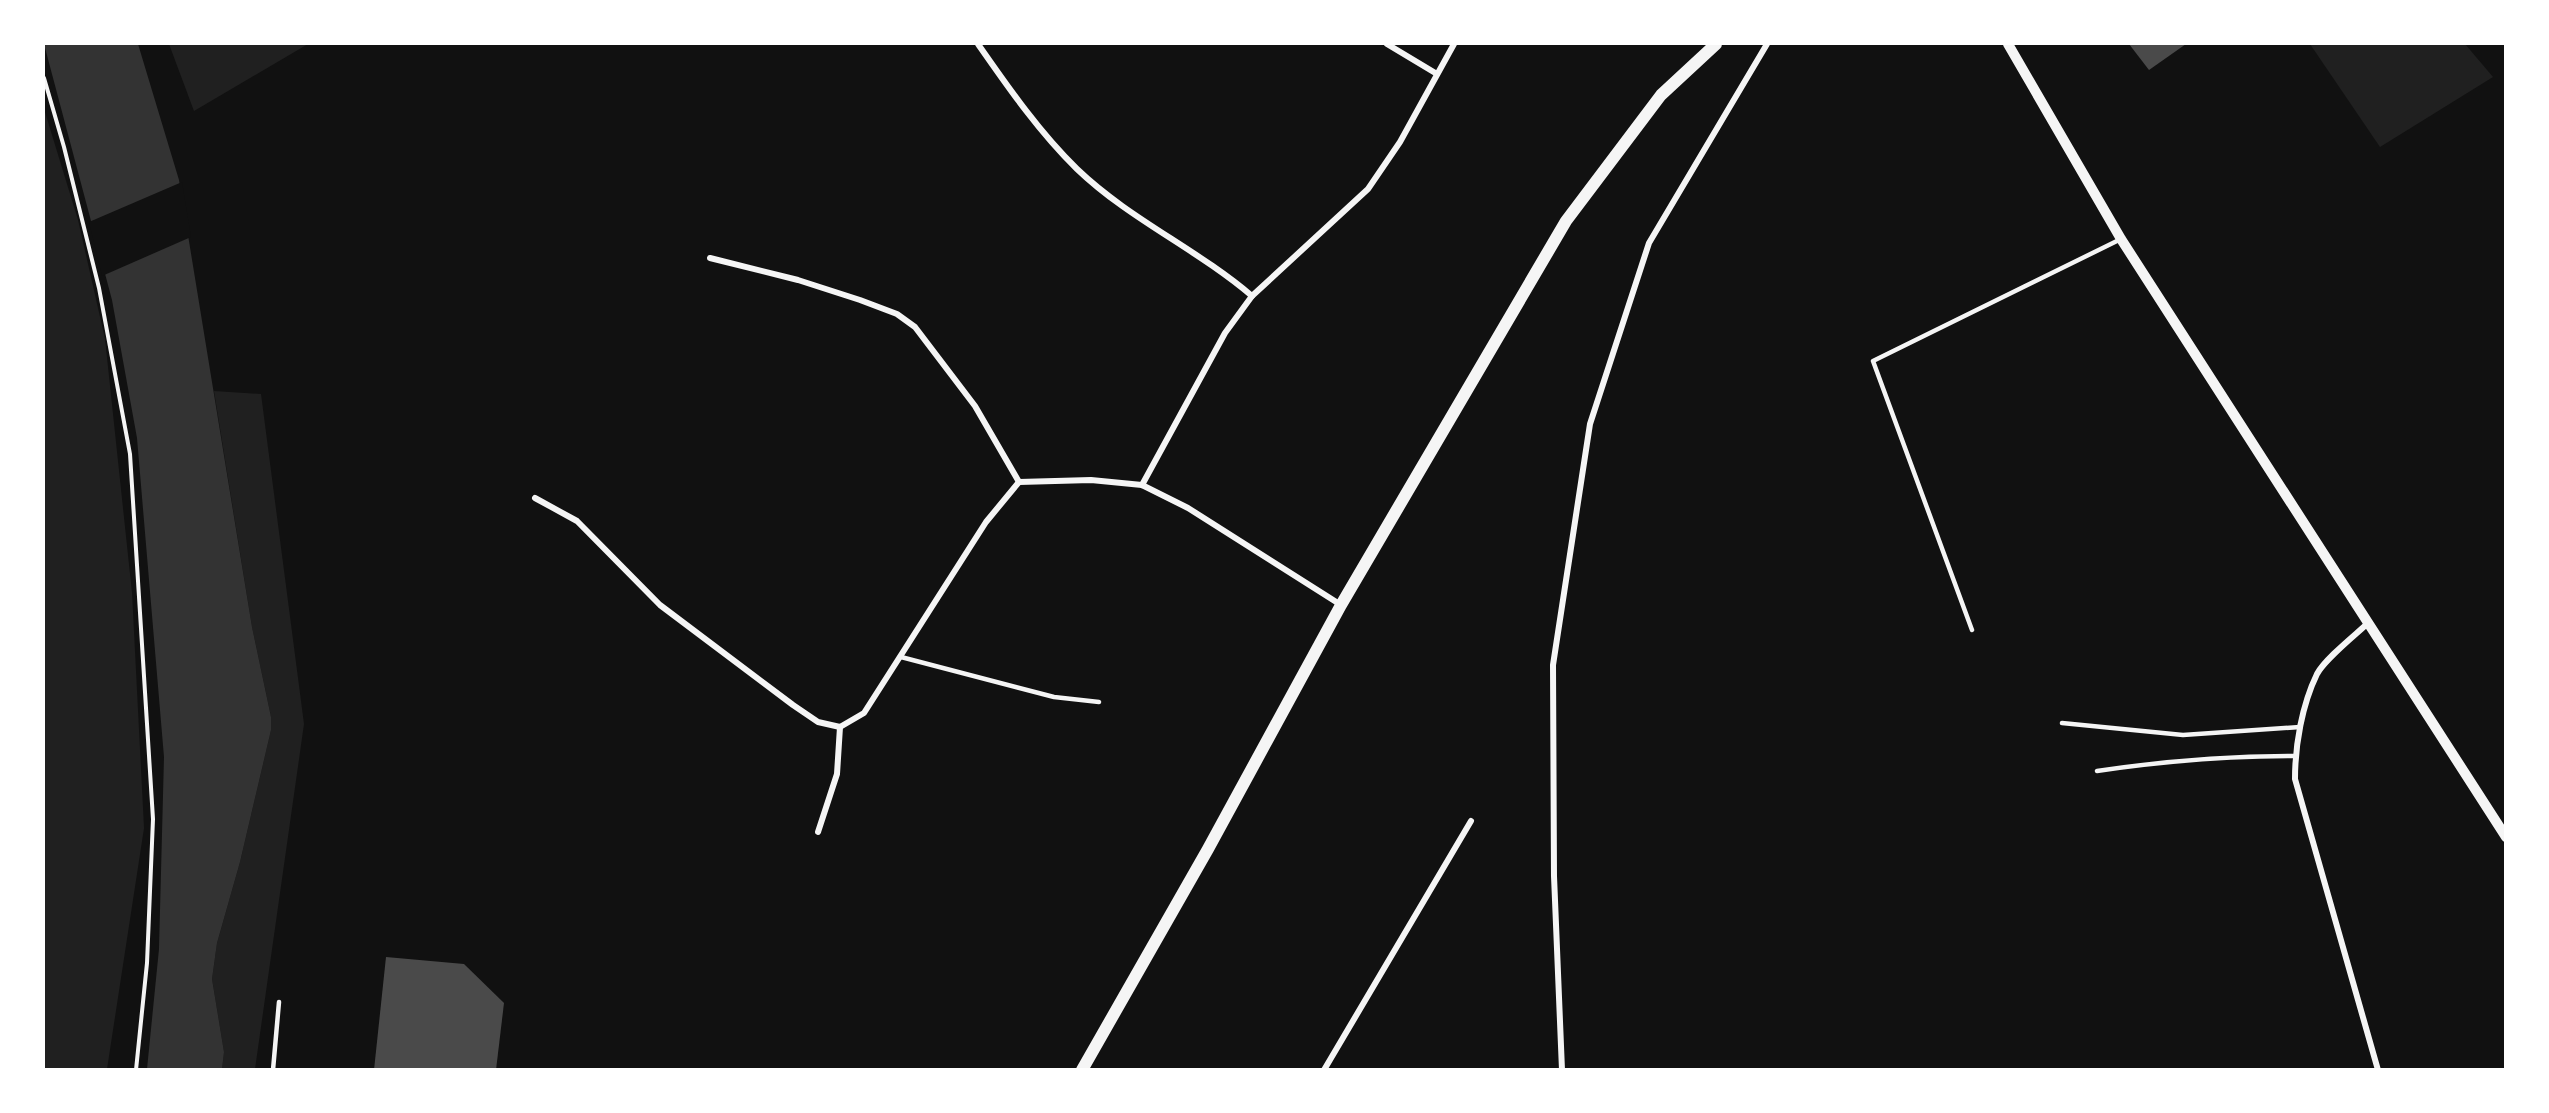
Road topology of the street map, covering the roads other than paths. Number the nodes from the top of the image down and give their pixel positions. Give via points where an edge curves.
1 (978, 44) edge
2 (1387, 44) edge
3 (1454, 44) edge
4 (1716, 44) edge
5 (1767, 44) edge
6 (2008, 44) edge
7 (1437, 74) junction
8 (2121, 238) junction
9 (710, 258) dead end
10 (1252, 296) junction
11 (1019, 482) junction
12 (1142, 485) junction
13 (535, 498) dead end
14 (1341, 605) junction
15 (2367, 624) junction
16 (1972, 630) dead end
17 (901, 657) junction
18 (1099, 702) dead end
19 (2062, 723) dead end
20 (840, 727) junction
21 (2300, 727) junction
22 (2295, 756) junction
23 (2097, 771) dead end
24 (1471, 821) dead end
25 (818, 832) dead end
26 (2505, 837) edge
27 (279, 1002) dead end
28 (273, 1070) edge
29 (1082, 1070) edge
30 (1324, 1070) edge
31 (1562, 1070) edge
32 (2378, 1070) edge

1 - 10 street via 1016,99 1077,169 1146,223 1192,251
2 - 7 street
3 - 7 street
4 - 14 main road via 1661,95 1566,221
5 - 31 street via 1649,243 1590,424 1552,666 1554,876
6 - 8 street
7 - 10 street via 1400,142 1368,189
8 - 15 street
8 - 16 lane via 1873,361
9 - 11 street via 860,300 897,314 915,327 975,406
10 - 12 street via 1225,333
11 - 12 street via 1091,480
11 - 17 street via 986,522
12 - 14 street via 1188,508
13 - 20 street via 577,521 660,605 783,698 818,722
14 - 29 main road
15 - 21 street via 2318,673
15 - 26 street
17 - 18 lane via 1054,697
17 - 20 street via 864,713
19 - 21 lane via 2183,735
20 - 25 street via 837,774
21 - 22 street
22 - 23 lane via 2198,759
22 - 32 street via 2295,779
24 - 30 street
27 - 28 lane

